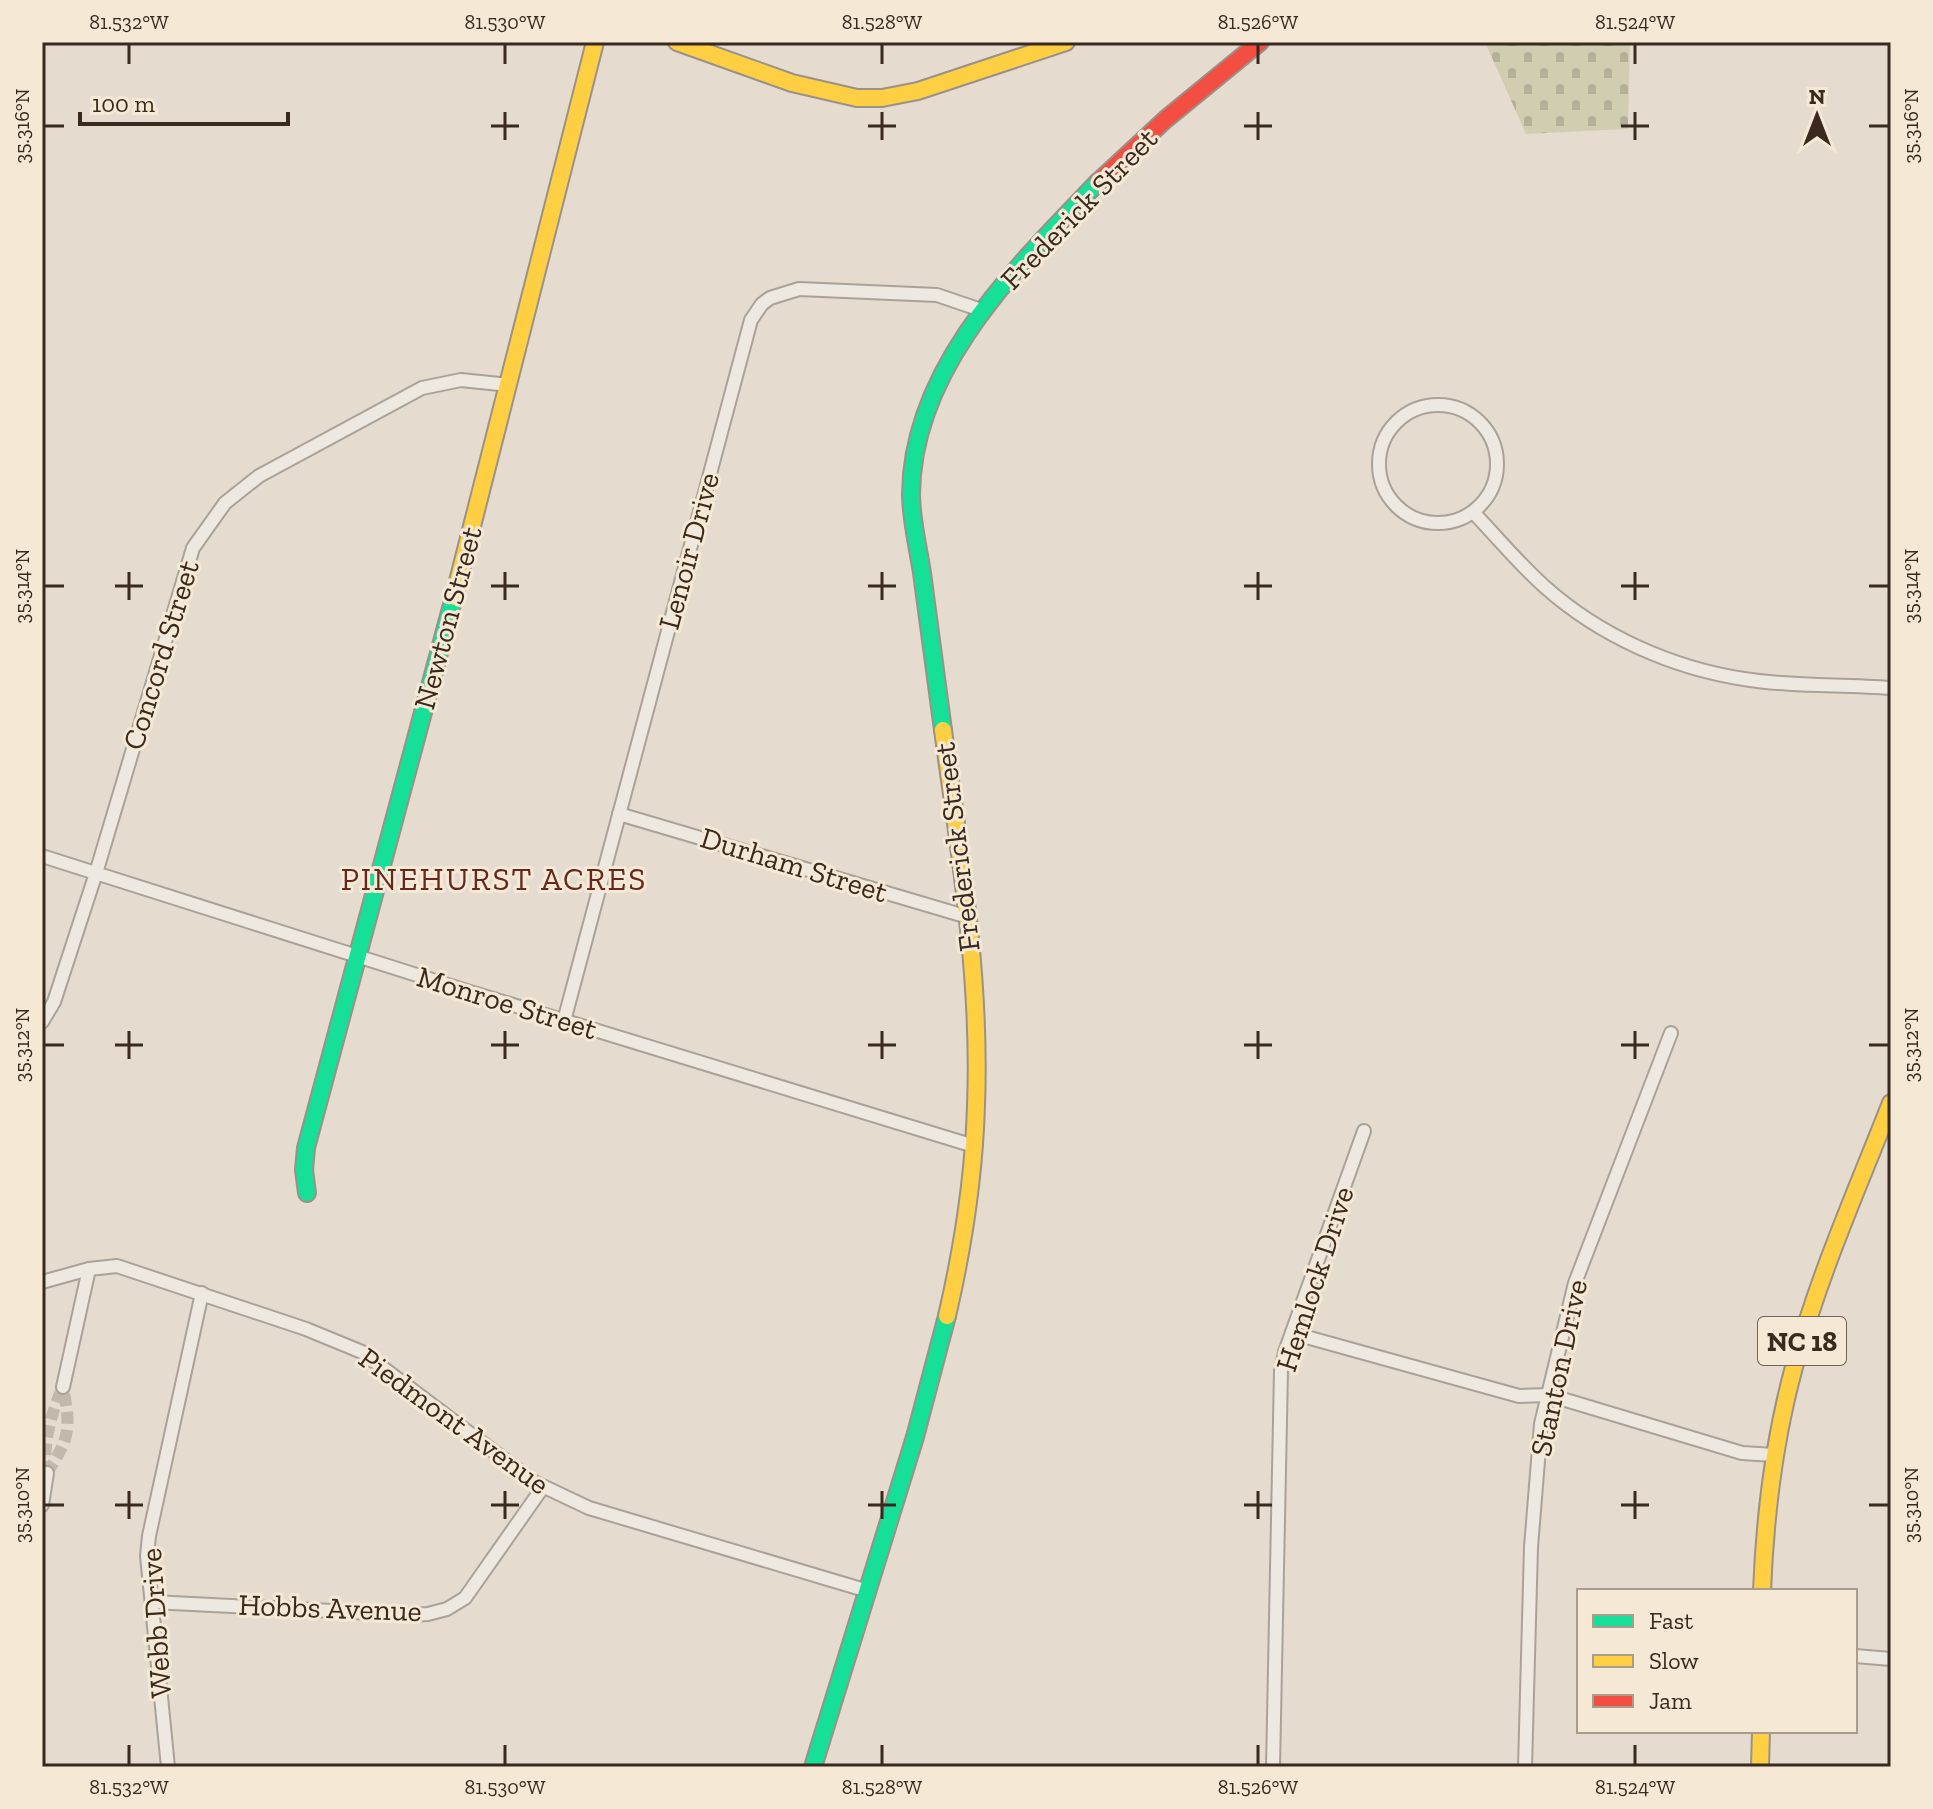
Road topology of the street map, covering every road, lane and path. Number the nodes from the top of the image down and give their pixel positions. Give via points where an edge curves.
1 (595, 42) edge
2 (677, 42) edge
3 (1066, 42) edge
4 (1260, 42) edge
5 (984, 311) junction
6 (509, 385) junction
7 (1473, 512) junction
8 (1891, 688) edge
9 (619, 814) junction
10 (42, 856) edge
11 (96, 873) junction
12 (968, 917) junction
13 (359, 957) junction
14 (564, 1021) junction
15 (42, 1022) edge
16 (1671, 1033) dead end
17 (1890, 1109) edge
18 (1364, 1131) dead end
19 (974, 1146) junction
20 (307, 1193) dead end
21 (89, 1269) junction
22 (42, 1282) edge
23 (202, 1293) junction
24 (1292, 1333) junction
25 (63, 1387) dead end
26 (1549, 1395) junction
27 (1774, 1455) junction
28 (47, 1473) dead end
29 (543, 1487) junction
30 (42, 1505) edge
31 (1762, 1589) edge
32 (868, 1591) junction
33 (152, 1602) junction
34 (1857, 1656) edge
35 (1891, 1659) edge
36 (1761, 1733) edge
37 (168, 1767) edge
38 (813, 1767) edge
39 (1273, 1767) edge
40 (1525, 1767) edge
41 (1760, 1767) edge

1 - 6 street, Newton Street
2 - 3 street via 792,83 857,98 882,98
4 - 5 street, Frederick Street via 1110,171
5 - 9 street, Lenoir Drive via 937,295 799,289 770,298 756,311
5 - 12 street, Frederick Street via 928,404 913,463 911,496
6 - 11 street, Concord Street via 461,380 422,388 284,460 220,509 193,548
6 - 13 street, Newton Street
7 - 7 street via 1487,498 1498,461 1484,426 1451,406 1413,410 1397,421 1379,456 1387,494 1400,509 1426,521 1455,520
7 - 8 street via 1545,587 1599,627 1656,655 1744,679
9 - 12 street, Durham Street
9 - 14 street, Lenoir Drive
10 - 11 street, Monroe Street
11 - 13 street, Monroe Street
11 - 15 street, Concord Street via 54,1002
12 - 19 street, Frederick Street
13 - 14 street, Monroe Street
13 - 20 street, Newton Street via 306,1148
14 - 19 street, Monroe Street
16 - 26 street, Stanton Drive via 1575,1283
17 - 27 street, NC 18 via 1803,1337
18 - 24 street, Hemlock Drive
19 - 32 street, Frederick Street via 952,1294 919,1428
21 - 22 street, Piedmont Avenue
21 - 23 street, Piedmont Avenue via 117,1266
21 - 25 street
23 - 29 street, Piedmont Avenue via 362,1352
23 - 33 street, Webb Drive via 149,1536
24 - 26 street via 1519,1396
24 - 39 street, Hemlock Drive via 1279,1402
26 - 27 street via 1742,1453
26 - 40 street, Stanton Drive via 1539,1436 1531,1547
27 - 31 street, NC 18
28 - 30 street
29 - 32 street, Piedmont Avenue via 589,1508
29 - 33 street, Hobbs Avenue via 472,1591 447,1609 412,1615
32 - 38 street, Frederick Street
33 - 37 street, Webb Drive
34 - 35 street
36 - 41 street

